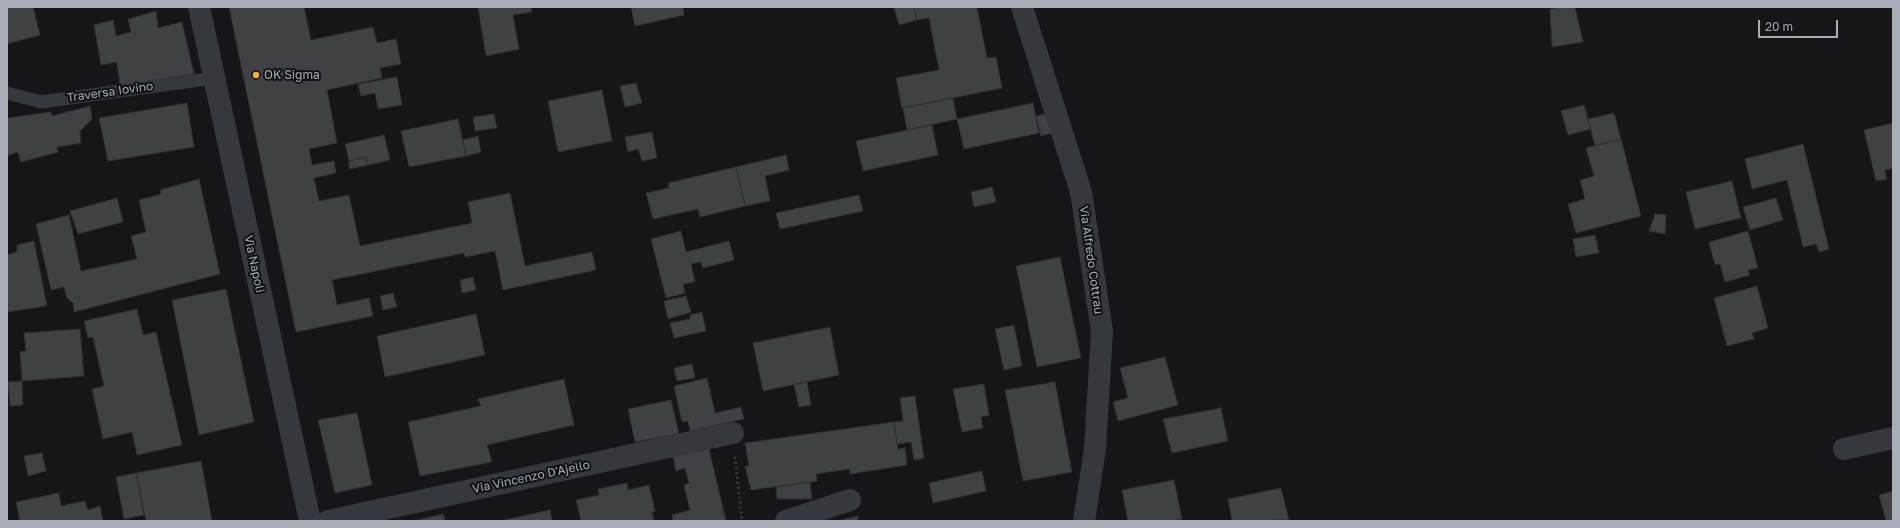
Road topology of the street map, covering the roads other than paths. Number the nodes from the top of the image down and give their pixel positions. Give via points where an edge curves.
1 (198, 7) edge
2 (1022, 7) edge
3 (214, 78) junction
4 (7, 93) edge
5 (733, 433) road end
6 (1893, 438) edge
7 (1844, 449) dead end
8 (850, 500) dead end
9 (310, 521) edge
10 (328, 521) edge
11 (786, 521) edge
12 (1084, 521) edge

1 - 3 street, Via Napoli
2 - 12 street, Via Alfredo Cottrau via 1081,192 1102,331 1095,449
3 - 4 lane, Traversa Iovino via 41,102
3 - 9 street, Via Napoli
5 - 10 street, Via Vincenzo D'Ajello
6 - 7 street
8 - 11 street

